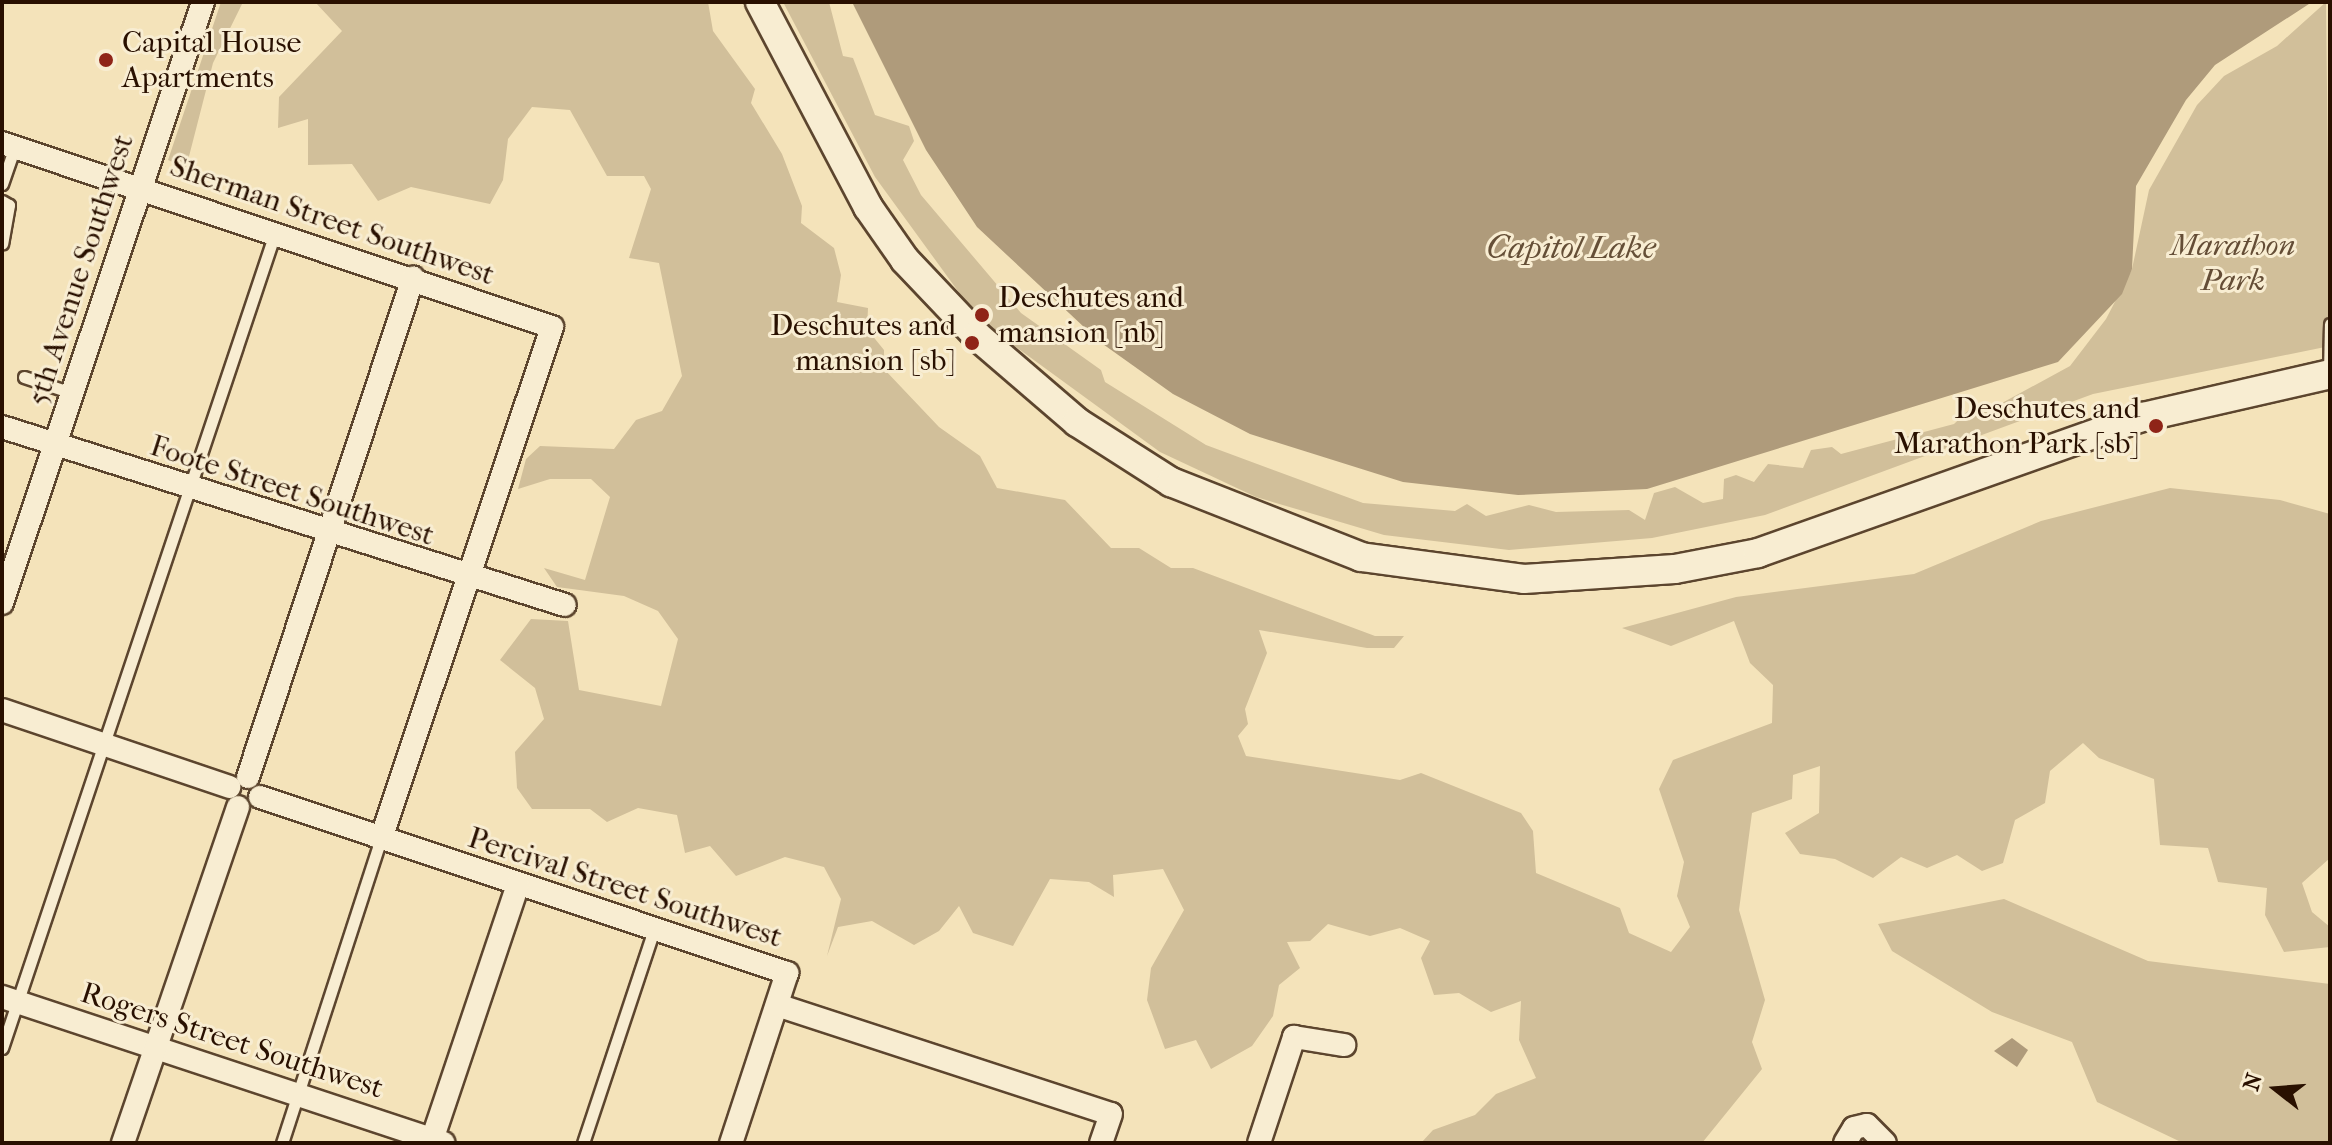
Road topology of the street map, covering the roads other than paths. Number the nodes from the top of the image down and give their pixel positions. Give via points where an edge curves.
1 (203, 2) edge
2 (760, 2) edge
3 (8, 145) edge
4 (2, 184) edge
5 (140, 188) junction
6 (2, 201) edge
7 (275, 233) junction
8 (2, 243) edge
9 (413, 278) junction
10 (2330, 324) edge
11 (2330, 374) edge
12 (24, 377) dead end
13 (72, 393) junction
14 (2, 427) edge
15 (55, 445) junction
16 (189, 489) junction
17 (327, 535) junction
18 (470, 580) junction
19 (2, 603) edge
20 (565, 605) dead end
21 (2, 710) edge
22 (103, 746) junction
23 (244, 792) junction
24 (381, 839) junction
25 (518, 885) junction
26 (654, 929) junction
27 (10, 999) edge
28 (777, 1005) junction
29 (1344, 1045) dead end
30 (2, 1048) edge
31 (155, 1048) junction
32 (298, 1093) junction
33 (436, 1142) edge
34 (123, 1143) edge
35 (282, 1143) edge
36 (583, 1143) edge
37 (731, 1143) edge
38 (1101, 1143) edge
39 (1259, 1143) edge
40 (1845, 1143) edge
41 (1885, 1143) edge

1 - 5 street, 5th Avenue Southwest
2 - 11 street via 868,207 905,260 977,336 1077,422 1171,482 1361,557 1524,579 1675,569 1758,553 2143,417
3 - 4 lane
3 - 5 street, Sherman Street Southwest
5 - 7 street, Sherman Street Southwest
5 - 13 street, 5th Avenue Southwest
6 - 8 lane via 9,205
7 - 9 street, Sherman Street Southwest
7 - 16 lane
9 - 17 street
9 - 18 street, Sherman Street Southwest via 552,327
10 - 11 lane
12 - 13 lane
13 - 15 street, 5th Avenue Southwest
14 - 15 street, Foote Street Southwest
15 - 16 street, Foote Street Southwest
15 - 19 street, 5th Avenue Southwest
16 - 17 street, Foote Street Southwest
16 - 22 lane
17 - 18 street, Foote Street Southwest
17 - 23 street
18 - 20 street, Foote Street Southwest
18 - 24 street
21 - 22 street, Percival Street Southwest
22 - 23 street, Percival Street Southwest
22 - 27 lane
23 - 24 street, Percival Street Southwest
23 - 31 street
24 - 25 street, Percival Street Southwest
24 - 32 lane
25 - 26 street, Percival Street Southwest
25 - 33 street
26 - 28 street, Percival Street Southwest via 787,973
26 - 36 lane
27 - 30 lane
27 - 31 street, Rogers Street Southwest
28 - 37 street
28 - 38 street via 1111,1114
29 - 39 street via 1294,1037
31 - 32 street, Rogers Street Southwest
31 - 34 street
32 - 33 street, Rogers Street Southwest
32 - 35 lane
40 - 41 street via 1854,1128 1867,1125

